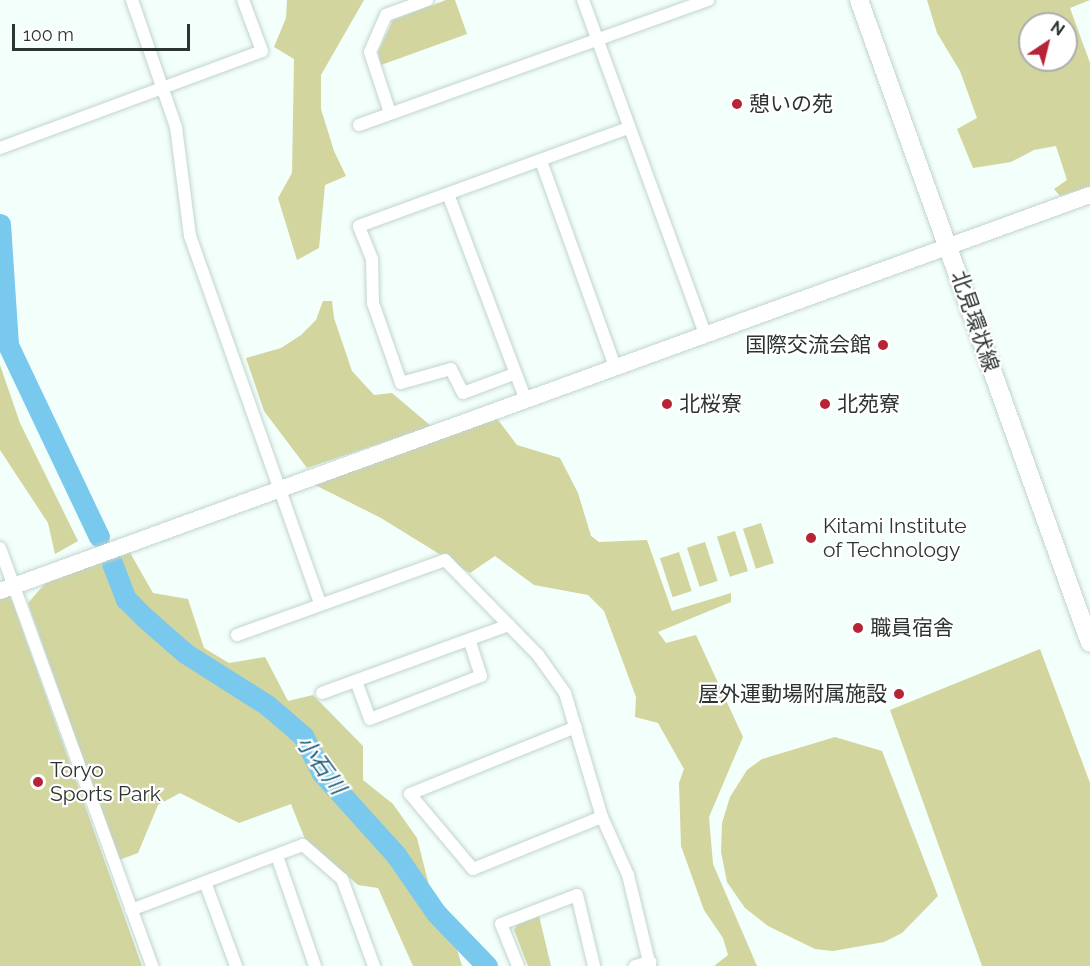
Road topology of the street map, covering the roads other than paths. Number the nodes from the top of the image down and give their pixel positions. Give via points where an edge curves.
1 (132, 0) edge
2 (243, 0) edge
3 (427, 0) edge
4 (583, 0) edge
5 (708, 0) edge
6 (859, 0) edge
7 (598, 40) junction
8 (162, 86) junction
9 (390, 113) junction
10 (359, 125) dead end
11 (628, 128) junction
12 (0, 148) edge
13 (541, 161) junction
14 (448, 194) junction
15 (1090, 195) edge
16 (949, 246) junction
17 (705, 334) junction
18 (615, 367) junction
19 (514, 374) junction
20 (526, 400) junction
21 (278, 489) junction
22 (0, 548) edge
23 (7, 588) edge
24 (320, 604) junction
25 (509, 625) junction
26 (237, 635) dead end
27 (469, 640) junction
28 (1090, 643) edge
29 (356, 681) junction
30 (322, 693) dead end
31 (576, 727) junction
32 (602, 817) junction
33 (277, 856) junction
34 (205, 882) junction
35 (131, 910) junction
36 (644, 965) edge
37 (152, 966) edge
38 (236, 966) edge
39 (315, 966) edge
40 (374, 966) edge
41 (518, 966) edge
42 (594, 966) edge

1 - 8 street
2 - 8 street via 262,51
3 - 9 street via 386,15 370,52
4 - 7 street
5 - 7 street
6 - 16 main road, 北見環状線
7 - 9 street
7 - 11 street
8 - 12 street
8 - 21 street via 176,127 190,236
9 - 10 street
11 - 13 street
11 - 17 street
13 - 14 street
13 - 18 street
14 - 19 street
14 - 19 street via 359,226 372,259 373,303 401,383 451,369 463,393
15 - 16 street
16 - 17 street
16 - 28 main road, 北見環状線
17 - 18 street
18 - 20 street
19 - 20 street
20 - 21 street
21 - 23 street
21 - 24 street
22 - 23 street
23 - 35 street
24 - 25 street via 445,560
24 - 26 street
25 - 27 street
25 - 31 street via 565,693
27 - 29 street
27 - 29 street via 481,676 370,719
29 - 30 street
31 - 32 street
31 - 32 street via 410,794 472,869
32 - 36 street via 628,874
33 - 34 street
33 - 39 street
33 - 40 street via 303,845 342,879
34 - 35 street
34 - 38 street
35 - 37 street
41 - 42 street via 501,924 577,895

